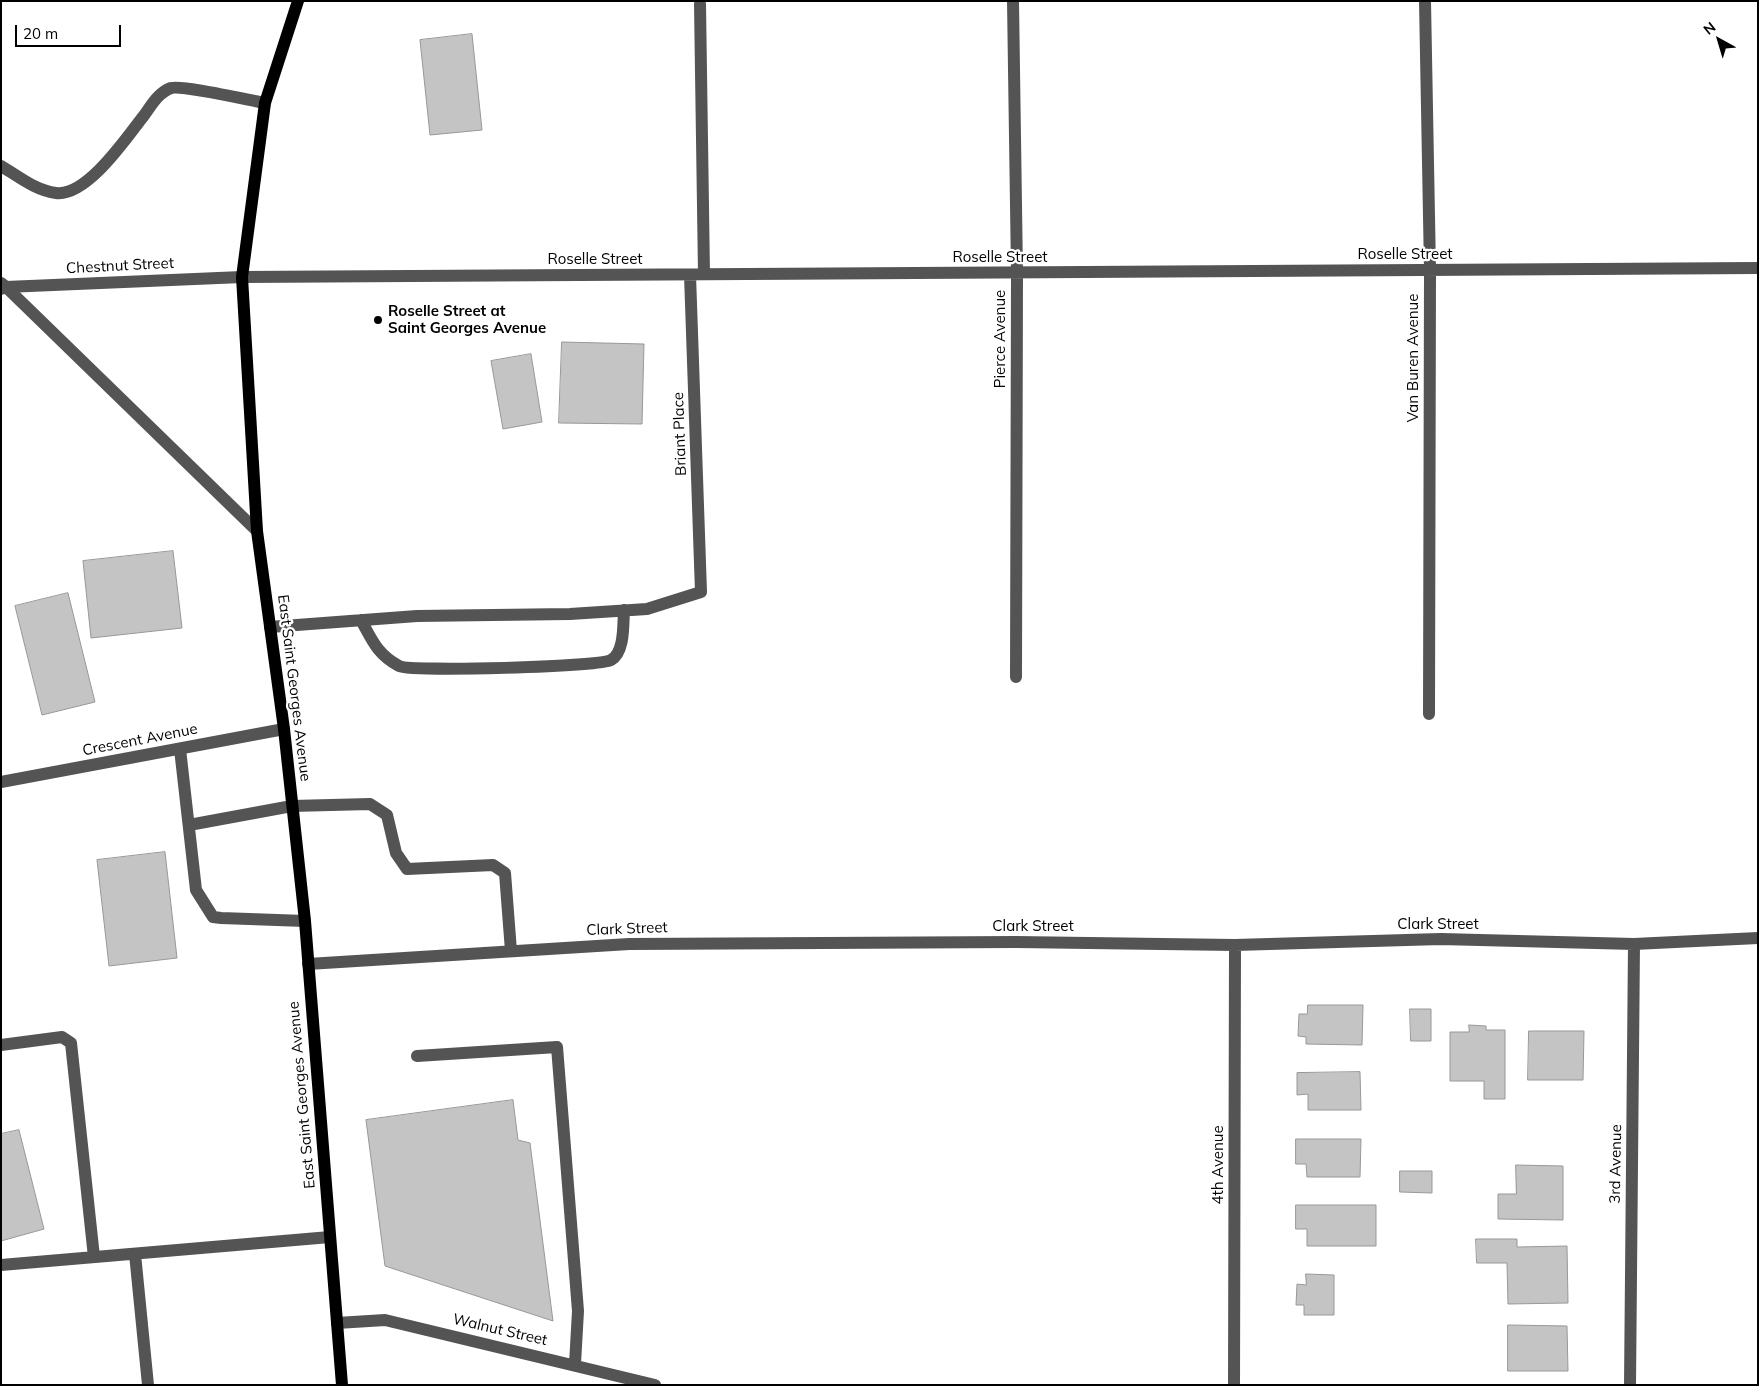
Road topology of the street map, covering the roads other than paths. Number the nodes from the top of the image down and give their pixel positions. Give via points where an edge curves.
1 (298, 1) edge
2 (1012, 1) edge
3 (1425, 1) edge
4 (700, 4) dead end
5 (265, 103) junction
6 (1, 166) edge
7 (1758, 268) edge
8 (1430, 270) junction
9 (1016, 273) junction
10 (690, 274) junction
11 (704, 274) junction
12 (242, 277) junction
13 (3, 287) edge
14 (257, 531) junction
15 (624, 610) junction
16 (361, 620) junction
17 (270, 627) junction
18 (1016, 677) dead end
19 (1429, 714) dead end
20 (284, 729) junction
21 (180, 749) junction
22 (1, 782) edge
23 (292, 806) junction
24 (188, 824) junction
25 (305, 921) junction
26 (1758, 938) edge
27 (1235, 944) junction
28 (1634, 944) junction
29 (511, 951) junction
30 (308, 964) junction
31 (1, 1045) edge
32 (417, 1056) dead end
33 (330, 1237) junction
34 (135, 1254) junction
35 (94, 1257) junction
36 (1, 1265) edge
37 (337, 1323) junction
38 (575, 1364) junction
39 (148, 1385) edge
40 (342, 1385) edge
41 (655, 1385) edge
42 (1234, 1385) edge
43 (1630, 1385) edge

1 - 5 main road, East Saint Georges Avenue
2 - 9 street, Pierce Avenue
3 - 8 street, Van Buren Avenue
4 - 11 street
5 - 6 street via 170,88 158,96 106,162 82,186 67,193 38,188
5 - 12 main road, East Saint Georges Avenue
7 - 8 street, Roselle Street
8 - 9 street, Roselle Street
8 - 19 street, Van Buren Avenue
9 - 11 street, Roselle Street
9 - 18 street, Pierce Avenue
10 - 11 street, Roselle Street
10 - 12 street, Roselle Street
10 - 15 street, Briant Place via 701,592 647,609
12 - 13 street, Chestnut Street
12 - 14 main road, East Saint Georges Avenue
13 - 14 street
14 - 17 main road, East Saint Georges Avenue
15 - 16 street
15 - 16 street via 620,652 611,660 574,666 400,667 377,650
16 - 17 street
17 - 20 main road, East Saint Georges Avenue
20 - 21 street, Crescent Avenue
20 - 23 main road, East Saint Georges Avenue
21 - 22 street, Crescent Avenue
21 - 24 street
23 - 24 street
23 - 25 main road, East Saint Georges Avenue
23 - 29 street via 370,804 387,815 396,853 407,869 493,865 506,872
24 - 25 street via 196,890 213,917
25 - 30 main road, East Saint Georges Avenue
26 - 28 street, Clark Street
27 - 28 street, Clark Street via 1441,940
27 - 29 street, Clark Street via 629,944
27 - 42 street, 4th Avenue
28 - 43 street, 3rd Avenue
29 - 30 street, Clark Street
30 - 33 main road, East Saint Georges Avenue
31 - 35 street via 62,1037 71,1043
32 - 38 street via 557,1048 578,1311
33 - 34 street
33 - 37 main road, East Saint Georges Avenue
34 - 35 street
34 - 39 street
35 - 36 street
37 - 38 street, Walnut Street via 385,1320
37 - 40 main road, East Saint Georges Avenue
38 - 41 street, Walnut Street

